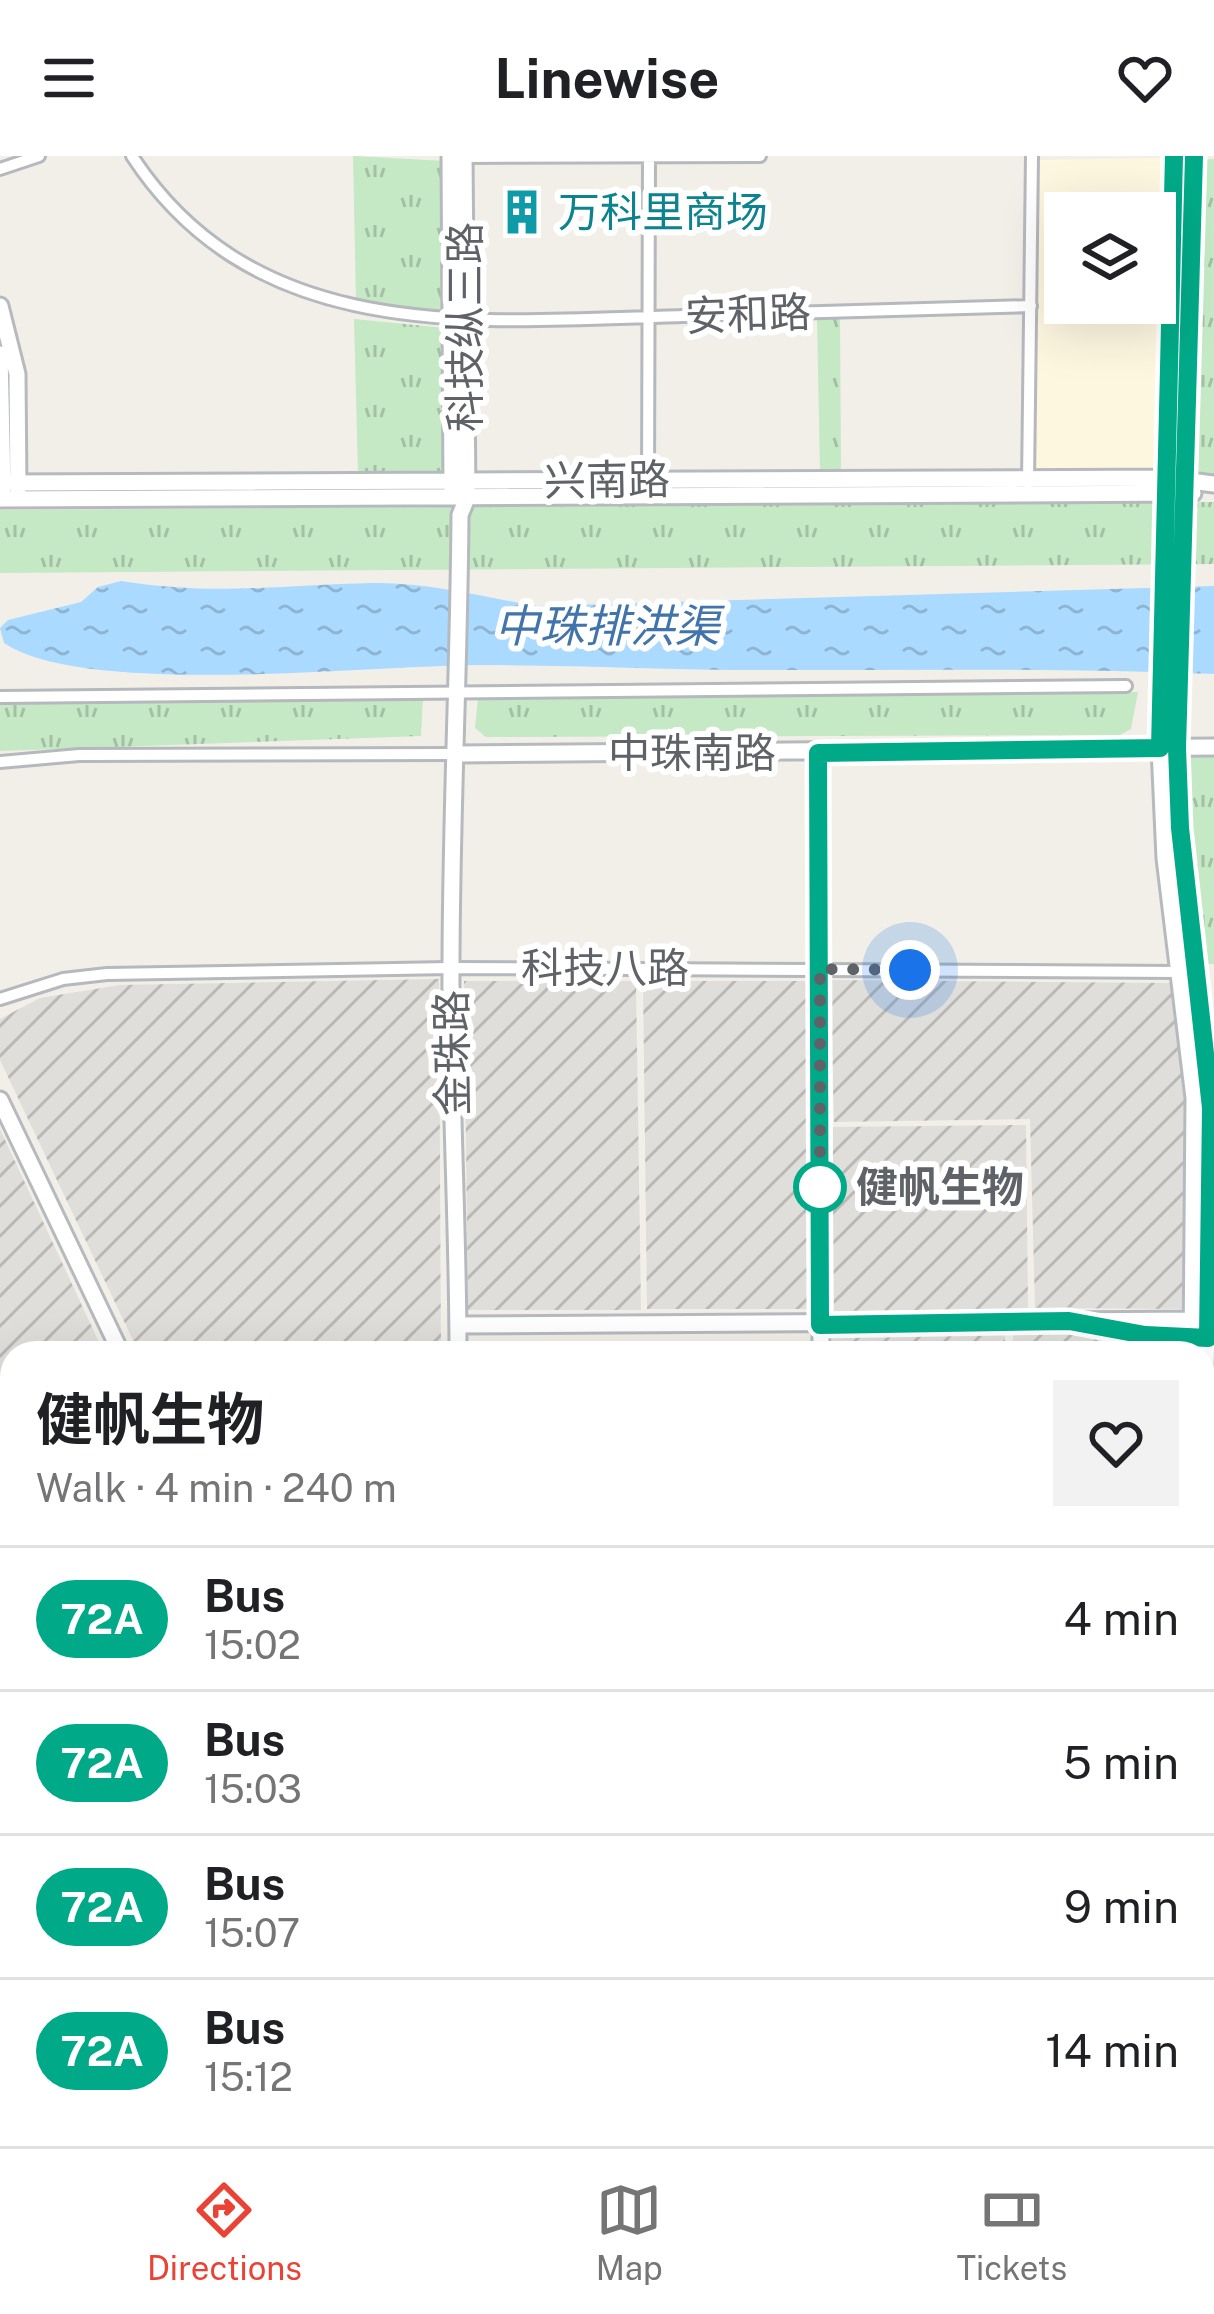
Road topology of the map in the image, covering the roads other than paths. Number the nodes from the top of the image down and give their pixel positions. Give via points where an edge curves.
1 (39, 156) edge
2 (132, 156) edge
3 (457, 156) edge
4 (650, 156) edge
5 (760, 156) edge
6 (1032, 156) edge
7 (1174, 156) edge
8 (1194, 156) edge
9 (0, 170) edge
10 (1030, 306) junction
11 (0, 307) edge
12 (649, 317) junction
13 (458, 321) junction
14 (0, 354) edge
15 (1028, 486) junction
16 (1175, 486) junction
17 (648, 487) junction
18 (1214, 489) edge
19 (459, 490) junction
20 (7, 491) edge
21 (1126, 686) dead end
22 (453, 693) junction
23 (0, 697) edge
24 (1214, 747) edge
25 (1168, 748) junction
26 (818, 753) junction
27 (458, 754) junction
28 (0, 762) edge
29 (451, 968) junction
30 (820, 969) junction
31 (1180, 973) junction
32 (1206, 973) edge
33 (0, 999) edge
34 (0, 1100) edge
35 (1205, 1320) edge
36 (1069, 1321) junction
37 (458, 1325) junction
38 (820, 1325) junction
39 (115, 1341) edge
40 (458, 1341) edge
41 (821, 1341) edge
42 (1196, 1341) edge

1 - 9 street
2 - 13 street, 安和路 via 201,231 279,281 366,310
3 - 4 street
3 - 13 street, 科技纵三路
4 - 5 street
4 - 12 street
6 - 10 street
7 - 16 street
8 - 16 street
10 - 12 street, 安和路
10 - 15 street
11 - 20 street via 16,374
12 - 13 street, 安和路
12 - 17 street
13 - 19 street, 科技纵三路
14 - 20 street
15 - 16 street, 兴南路
15 - 17 street, 兴南路
16 - 18 street, 兴南路
16 - 25 street
17 - 19 street, 兴南路
19 - 20 street, 兴南路
19 - 22 street, 金珠路
21 - 22 street
22 - 23 street
22 - 27 street, 金珠路
24 - 25 street, 中珠南路
25 - 26 street, 中珠南路
25 - 31 street via 1165,858
25 - 32 street
26 - 27 street, 中珠南路
26 - 30 street
27 - 28 street
27 - 29 street, 金珠路
29 - 30 street, 科技八路
29 - 33 street, 科技八路 via 107,974
29 - 37 street, 金珠路
30 - 31 street, 科技八路
30 - 38 street
31 - 32 street, 科技八路
31 - 35 street
32 - 35 street
34 - 39 street
35 - 36 street
36 - 38 street
36 - 42 street
37 - 38 street
37 - 40 street, 金珠路
38 - 41 street

